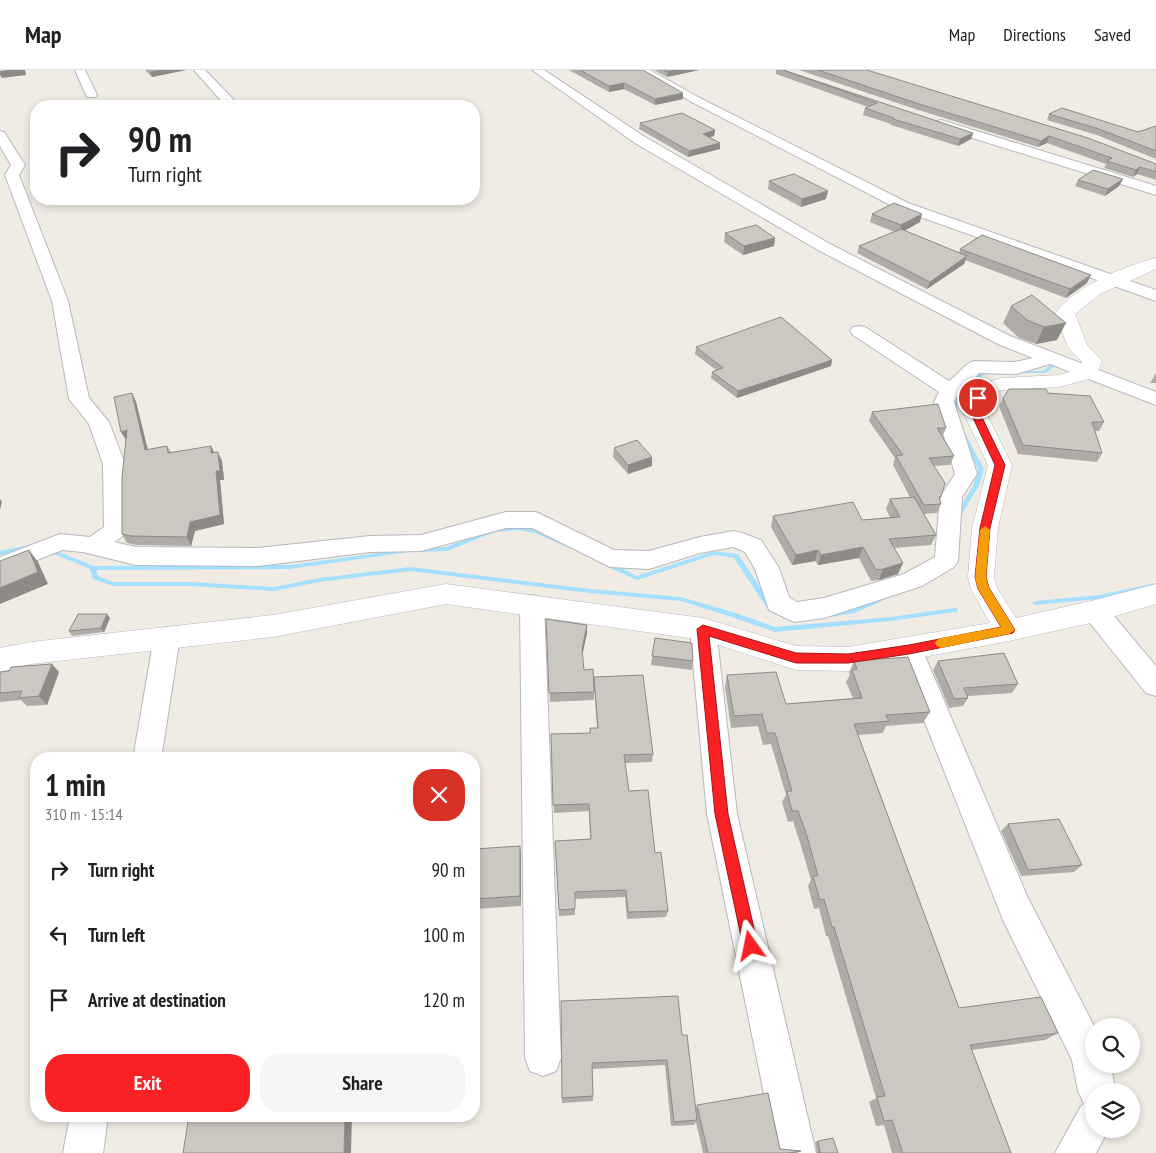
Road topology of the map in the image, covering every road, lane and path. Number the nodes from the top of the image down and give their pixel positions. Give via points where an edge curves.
1 (80, 70) edge
2 (199, 70) edge
3 (537, 70) edge
4 (642, 70) edge
5 (91, 95) dead end
6 (227, 100) edge
7 (928, 120) edge
8 (0, 135) edge
9 (1156, 191) edge
10 (1156, 263) edge
11 (1111, 281) junction
12 (1156, 296) edge
13 (859, 331) dead end
14 (1048, 358) junction
15 (1089, 373) junction
16 (949, 390) junction
17 (1156, 399) edge
18 (92, 547) junction
19 (9, 562) edge
20 (1156, 594) edge
21 (532, 604) junction
22 (1095, 611) junction
23 (703, 629) junction
24 (1009, 630) junction
25 (167, 637) junction
26 (909, 649) junction
27 (0, 660) edge
28 (1156, 685) edge
29 (148, 752) edge
30 (542, 1058) dead end
31 (1095, 1083) edge
32 (88, 1122) edge
33 (1085, 1135) edge
34 (83, 1153) edge
35 (796, 1153) edge
36 (1075, 1153) edge

1 - 5 street
2 - 6 street
3 - 14 street via 640,140 824,247 1004,340
4 - 11 street via 903,206
7 - 9 street
8 - 18 street via 18,165 12,176 60,301 79,399 99,422 114,464 114,530
10 - 11 street
11 - 12 street
11 - 15 street via 1070,306 1066,314 1078,347 1092,361
13 - 16 street
14 - 15 street
14 - 16 street via 1016,368 974,367 964,380
15 - 17 street
15 - 24 street via 1059,381 1002,384 983,389 972,407 1000,465 985,528 981,577 984,589
16 - 18 street via 944,402 966,474 951,498 946,561 913,580 824,608 794,612 778,603 767,568 753,546 734,539 649,560 610,558 536,520 506,520 421,543 370,544 258,557 136,556
18 - 19 street via 60,542
20 - 22 street
21 - 23 street
21 - 25 street via 446,594 273,626
21 - 30 street
22 - 24 street
22 - 28 street
23 - 26 street via 796,658 848,658
23 - 35 street via 722,814
24 - 26 street
25 - 27 street via 31,653
25 - 29 street
26 - 31 street via 1015,908 1090,1057
32 - 34 street
33 - 36 street

